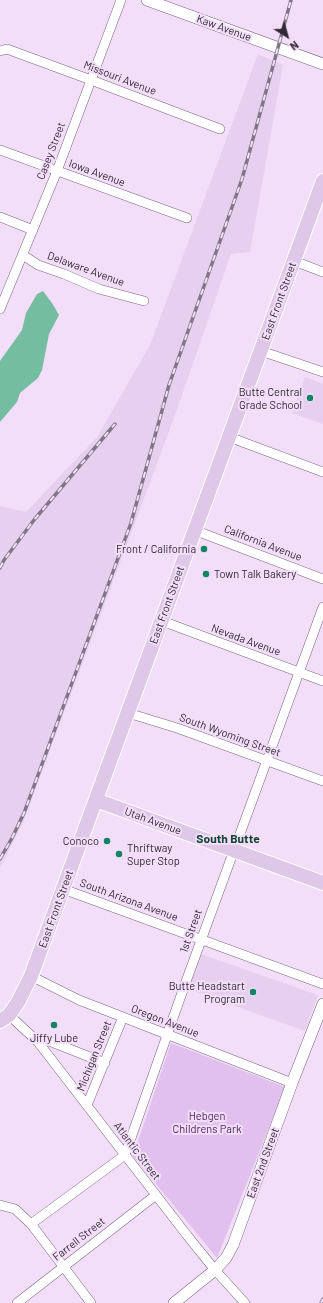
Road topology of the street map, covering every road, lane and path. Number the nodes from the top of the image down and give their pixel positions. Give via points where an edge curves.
1 (121, 0) edge
2 (147, 0) edge
3 (0, 51) edge
4 (323, 64) edge
5 (92, 80) junction
6 (220, 129) dead end
7 (0, 150) edge
8 (57, 171) junction
9 (323, 181) edge
10 (323, 207) edge
11 (0, 217) edge
12 (187, 218) dead end
13 (33, 230) junction
14 (23, 255) junction
15 (298, 262) junction
16 (323, 272) edge
17 (144, 301) dead end
18 (0, 309) edge
19 (265, 352) junction
20 (323, 372) edge
21 (233, 438) junction
22 (323, 472) edge
23 (198, 531) junction
24 (323, 579) edge
25 (323, 607) edge
26 (165, 623) junction
27 (299, 672) junction
28 (323, 681) edge
29 (131, 714) junction
30 (266, 761) junction
31 (323, 781) edge
32 (99, 801) junction
33 (234, 851) junction
34 (323, 883) edge
35 (66, 890) junction
36 (201, 939) junction
37 (34, 977) junction
38 (323, 984) edge
39 (323, 1004) edge
40 (123, 1017) junction
41 (8, 1018) edge
42 (0, 1033) edge
43 (167, 1034) junction
44 (38, 1042) junction
45 (105, 1063) junction
46 (292, 1083) junction
47 (87, 1105) junction
48 (125, 1155) junction
49 (156, 1195) junction
50 (0, 1205) edge
51 (31, 1224) junction
52 (63, 1267) junction
53 (215, 1270) junction
54 (17, 1303) edge
55 (91, 1303) edge
56 (174, 1303) edge
57 (245, 1303) edge

1 - 5 street, Casey Street
2 - 4 street, Kaw Avenue
3 - 5 street, Missouri Avenue via 6,49
5 - 6 street, Missouri Avenue
5 - 8 street, Casey Street
7 - 8 street, Iowa Avenue
8 - 12 street, Iowa Avenue
8 - 13 street, Casey Street
9 - 15 main road, East Front Street
10 - 15 main road, East Front Street
11 - 13 street
13 - 14 street, Casey Street
14 - 17 street, Delaware Avenue via 38,265 99,289
14 - 18 street, Casey Street
15 - 16 street
15 - 19 main road, East Front Street
19 - 20 street
19 - 21 main road, East Front Street
21 - 22 street
21 - 23 main road, East Front Street
23 - 24 street, California Avenue
23 - 26 main road, East Front Street
25 - 27 street, 1st Street
26 - 27 street, Nevada Avenue
26 - 29 main road, East Front Street
27 - 28 street, Nevada Avenue
27 - 30 street, 1st Street
29 - 30 street, South Wyoming Street
29 - 32 main road, East Front Street
30 - 31 street, South Wyoming Street
30 - 33 street, 1st Street
32 - 33 main road, Utah Avenue
32 - 35 main road, East Front Street
33 - 34 main road, Utah Avenue
33 - 36 street, 1st Street
35 - 36 street, South Arizona Avenue
35 - 37 main road, East Front Street
36 - 38 street, South Arizona Avenue
36 - 43 street, 1st Street
37 - 40 street, Oregon Avenue via 79,1000
37 - 41 main road, East Front Street via 32,992 24,1006
39 - 46 street, East 2nd Street
40 - 43 street, Oregon Avenue
40 - 45 street, Michigan Street
41 - 42 main road, East Front Street
41 - 44 street, Atlantic Street
43 - 46 street, Oregon Avenue
43 - 48 street, 1st Street
44 - 45 street via 49,1041
44 - 47 street, Atlantic Street
45 - 47 street, Michigan Street
46 - 53 street, East 2nd Street via 233,1245
47 - 48 street, Atlantic Street
48 - 49 street, Atlantic Street
48 - 51 street
49 - 52 street, Farrell Street
49 - 53 street, Atlantic Street
50 - 51 street via 15,1209
51 - 52 street
52 - 54 street, Farrell Street
52 - 55 street
53 - 56 street, East 2nd Street
53 - 57 street, Atlantic Street

